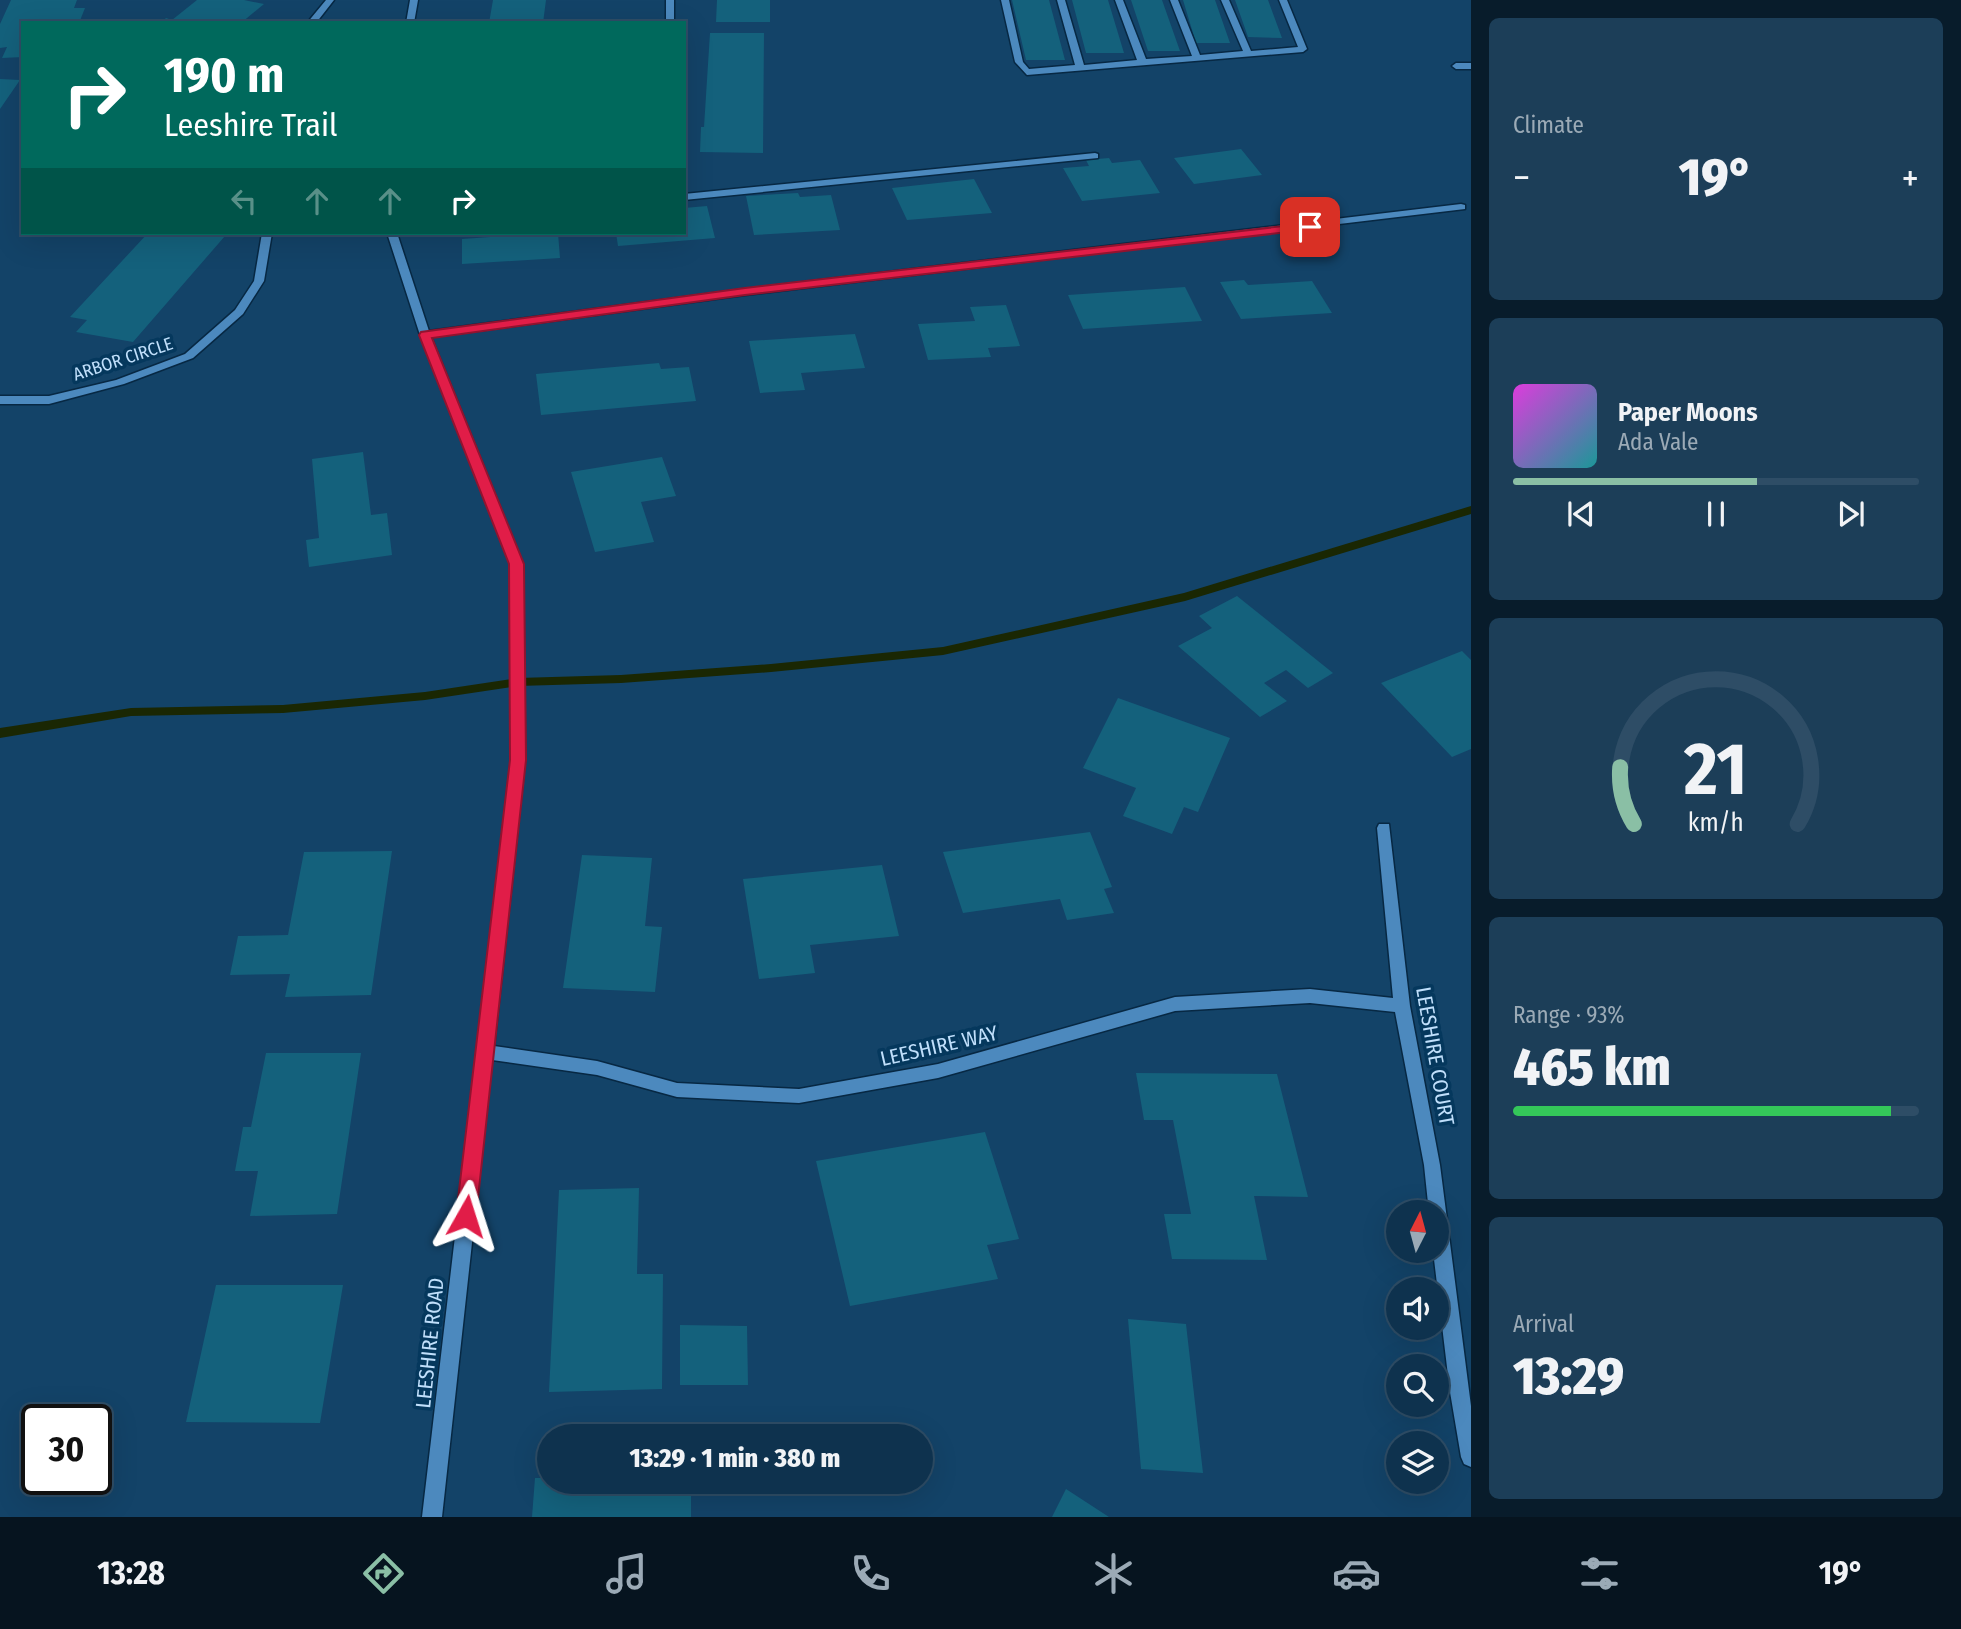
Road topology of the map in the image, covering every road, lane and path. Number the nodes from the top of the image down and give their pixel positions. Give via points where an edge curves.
1 (330, 0) edge
2 (414, 0) edge
3 (670, 0) edge
4 (1005, 0) edge
5 (1062, 0) edge
6 (1119, 0) edge
7 (1174, 0) edge
8 (1225, 0) edge
9 (1283, 0) edge
10 (313, 21) edge
11 (410, 21) edge
12 (670, 21) edge
13 (1248, 53) junction
14 (1197, 58) junction
15 (1142, 62) junction
16 (1455, 66) dead end
17 (1471, 66) edge
18 (1080, 67) junction
19 (1095, 156) dead end
20 (686, 197) edge
21 (1466, 206) edge
22 (267, 235) edge
23 (393, 235) edge
24 (425, 335) junction
25 (0, 400) edge
26 (1384, 828) dead end
27 (1402, 1006) junction
28 (485, 1052) junction
29 (1471, 1457) edge
30 (432, 1517) edge

1 - 10 street
2 - 11 street
3 - 12 street
4 - 18 street via 1019,62 1027,72
5 - 18 street
6 - 15 street
7 - 14 street
8 - 13 street
9 - 13 street via 1303,49
13 - 14 street
14 - 15 street
15 - 18 street
16 - 17 street
19 - 20 street
21 - 24 street
22 - 25 street, ARBOR CIRCLE via 259,281 239,312 189,356 120,382 49,400
23 - 24 street, LEESHIRE ROAD
24 - 28 street, LEESHIRE ROAD via 517,564 518,760
26 - 27 street, LEESHIRE COURT
27 - 28 street, LEESHIRE WAY via 1310,996 1175,1004 938,1071 799,1096 677,1090 597,1068
27 - 29 street, LEESHIRE COURT via 1432,1165
28 - 30 street, LEESHIRE ROAD

